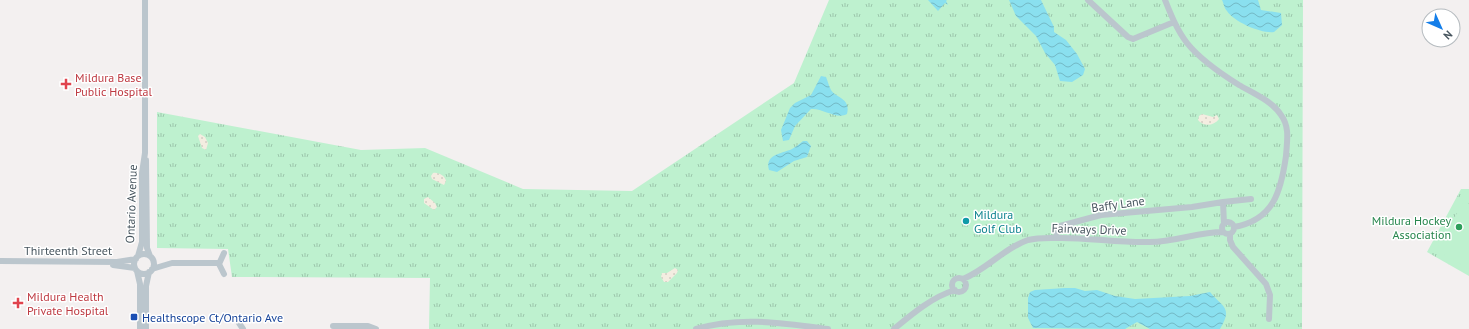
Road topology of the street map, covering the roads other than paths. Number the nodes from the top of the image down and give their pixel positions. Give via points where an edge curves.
1 (145, 0) edge
2 (1088, 0) edge
3 (1165, 0) edge
4 (1174, 22) junction
5 (145, 153) junction
6 (1251, 199) dead end
7 (1223, 202) junction
8 (1226, 226) junction
9 (1056, 238) junction
10 (224, 252) dead end
11 (137, 257) junction
12 (151, 257) junction
13 (0, 261) edge
14 (172, 263) junction
15 (220, 263) junction
16 (0, 264) edge
17 (136, 269) junction
18 (151, 270) junction
19 (224, 274) dead end
20 (964, 281) junction
21 (954, 288) junction
22 (1269, 319) dead end
23 (239, 323) dead end
24 (333, 326) dead end
25 (140, 329) edge
26 (146, 329) edge
27 (243, 329) edge
28 (376, 329) edge
29 (696, 329) edge
30 (828, 329) edge
31 (894, 329) edge

1 - 5 street, Ontario Avenue
2 - 4 street via 1133,39
3 - 4 street, Fairways Drive
4 - 8 street, Fairways Drive via 1193,49 1270,104 1286,124 1283,180 1279,190 1259,217 1249,223
5 - 11 street, Ontario Avenue via 142,174 142,242
5 - 12 street, Ontario Avenue via 147,248
6 - 7 street
7 - 8 street
7 - 9 street, Baffy Lane via 1101,214 1060,226
8 - 9 street, Fairways Drive via 1214,232 1177,240 1150,242
8 - 22 street via 1233,230 1230,234 1233,247 1266,284 1270,295
9 - 20 street, Fairways Drive via 1026,241
10 - 15 street
11 - 12 street via 144,254
11 - 13 street, Thirteenth Street via 117,262
11 - 17 street
12 - 14 street
12 - 18 street via 154,263
14 - 15 street
14 - 18 street
15 - 19 street
16 - 17 street, Thirteenth Street via 107,265
17 - 18 street via 143,274
17 - 25 street via 140,284
18 - 26 street via 146,286
20 - 21 street via 963,290
20 - 21 street via 957,278 953,281
21 - 31 street
23 - 27 street
24 - 28 street via 368,326
29 - 30 street via 753,321

